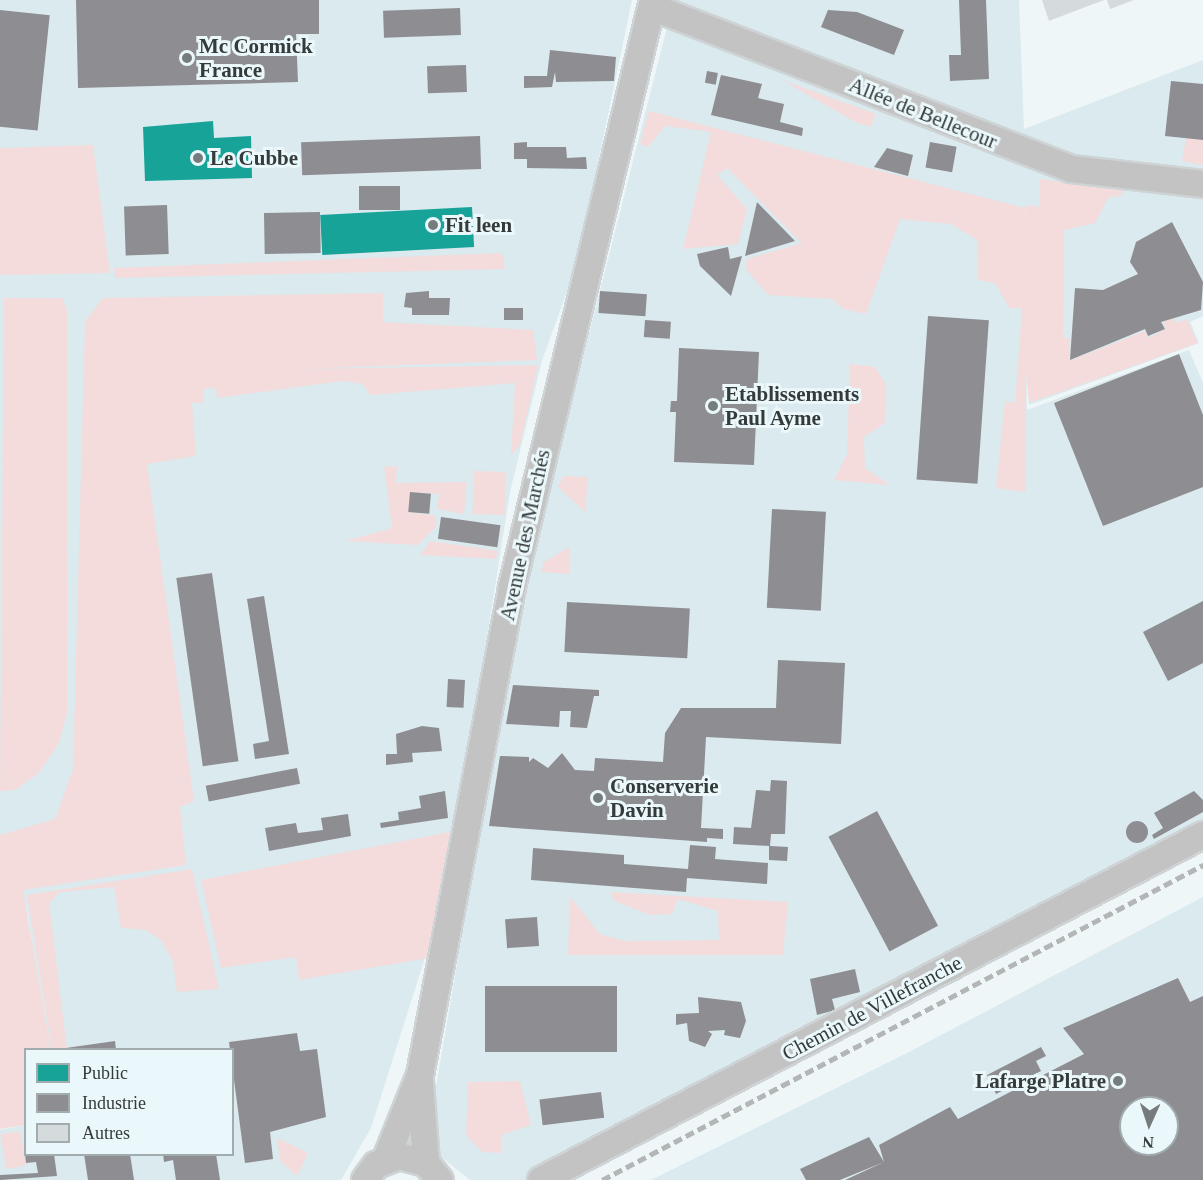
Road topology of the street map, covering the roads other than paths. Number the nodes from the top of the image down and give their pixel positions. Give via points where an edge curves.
1 (664, 5) edge
2 (1203, 184) edge
3 (1203, 835) edge
4 (420, 1075) junction
5 (386, 1159) junction
6 (433, 1171) edge
7 (365, 1180) edge
8 (542, 1180) edge

1 - 2 street, Allée de Bellecour via 1071,169
1 - 4 street, Avenue des Marchés via 514,575
3 - 8 street, Chemin de Villefranche
4 - 5 street, Avenue des Marchés
4 - 6 street, Avenue des Marchés
5 - 6 street via 399,1156
5 - 7 street

